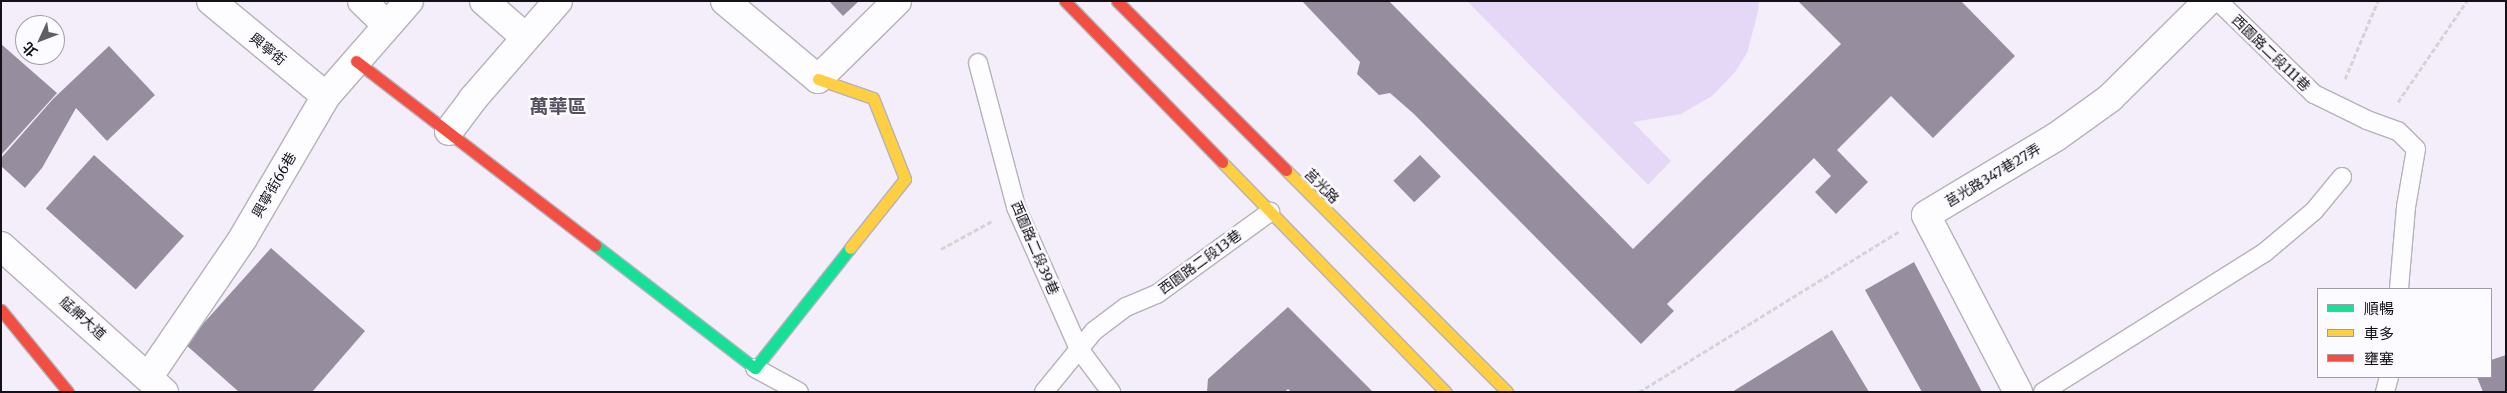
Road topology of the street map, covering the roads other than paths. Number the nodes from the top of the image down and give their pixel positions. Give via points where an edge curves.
1 (212, 1) edge
2 (362, 1) edge
3 (409, 1) edge
4 (484, 1) edge
5 (558, 1) edge
6 (724, 1) edge
7 (897, 1) edge
8 (1065, 1) edge
9 (1117, 1) edge
10 (2208, 1) edge
11 (2218, 1) edge
12 (386, 24) junction
13 (525, 37) junction
14 (356, 61) junction
15 (978, 63) dead end
16 (818, 79) junction
17 (326, 96) junction
18 (449, 132) junction
19 (2342, 177) dead end
20 (1270, 212) junction
21 (1, 246) edge
22 (2399, 288) edge
23 (1, 310) edge
24 (1079, 349) junction
25 (755, 368) junction
26 (2389, 378) edge
27 (156, 384) edge
28 (68, 392) edge
29 (799, 392) edge
30 (1044, 392) edge
31 (1111, 392) edge
32 (1446, 392) edge
33 (1507, 392) edge
34 (2018, 392) edge
35 (2043, 392) edge
36 (2385, 392) edge

1 - 17 street, 興寧街
2 - 12 street
3 - 12 street, 興寧街66巷
4 - 13 street
5 - 13 street
6 - 16 street
7 - 16 street
8 - 20 street
9 - 33 street, 莒光路
10 - 34 street, 莒光路347巷27弄 via 2110,98 2056,137 1926,215
11 - 22 lane, 西園路二段111巷 via 2283,68 2314,94 2398,131 2416,149 2406,207
12 - 14 street, 興寧街66巷
13 - 18 street
14 - 17 street, 興寧街66巷
14 - 18 street
15 - 24 lane, 西園路二段39巷 via 1016,207
16 - 25 street via 873,98 905,179
17 - 27 street, 興寧街66巷
18 - 25 street
19 - 35 lane via 2314,211 2264,253
20 - 24 lane, 西園路二段13巷 via 1157,294 1126,307 1094,331
20 - 32 street
21 - 27 street, 艋舺大道
23 - 28 street
24 - 30 lane, 西園路二段13巷
24 - 31 lane, 西園路二段39巷
25 - 29 lane
26 - 36 lane

